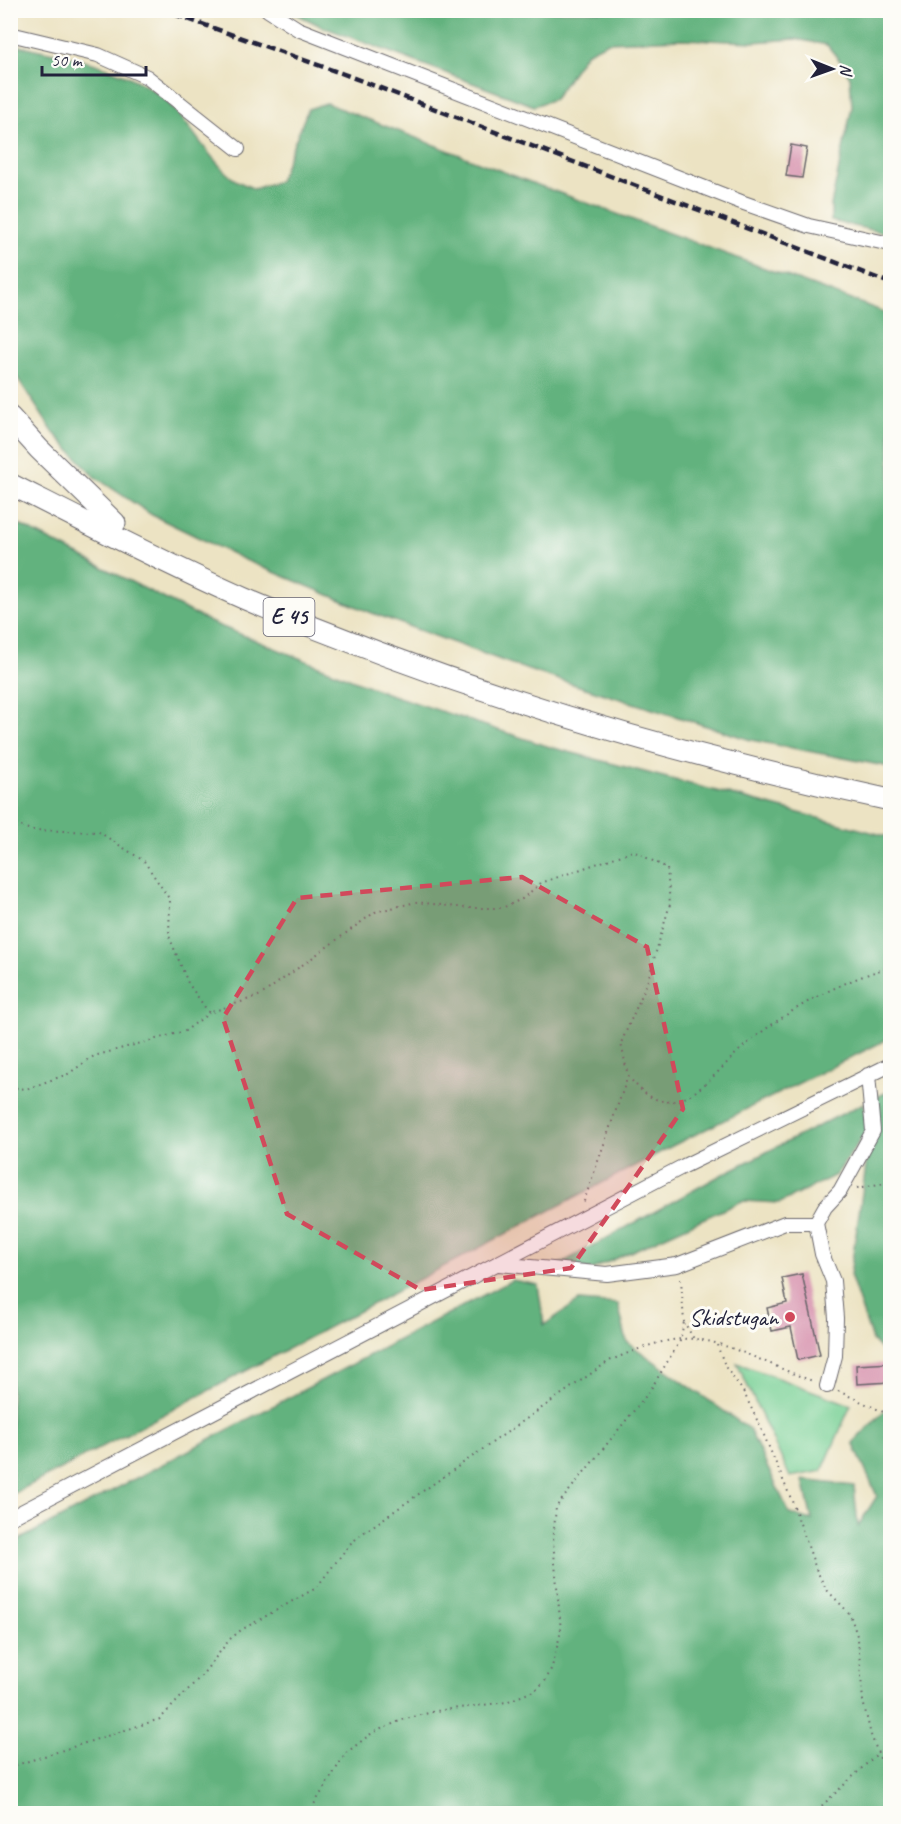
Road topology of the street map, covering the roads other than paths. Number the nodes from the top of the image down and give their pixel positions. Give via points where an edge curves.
1 (268, 10) edge
2 (10, 34) edge
3 (238, 149) dead end
4 (891, 244) edge
5 (10, 417) edge
6 (10, 470) edge
7 (10, 484) edge
8 (115, 523) junction
9 (891, 786) edge
10 (891, 800) edge
11 (891, 1065) edge
12 (868, 1075) junction
13 (816, 1223) junction
14 (499, 1264) junction
15 (827, 1386) road end
16 (10, 1518) edge

1 - 4 street via 298,29 741,202 809,226
2 - 3 street via 98,55 147,77
5 - 8 highway
6 - 8 highway, E 45
7 - 10 highway, E 45 via 242,597 491,694 676,750
8 - 9 highway, E 45 via 323,616 497,681 679,737
11 - 12 street
12 - 13 street via 873,1131 840,1191
12 - 14 street
13 - 14 street via 785,1223 677,1265 607,1274
13 - 15 street via 833,1281 836,1318 835,1356
14 - 16 street

